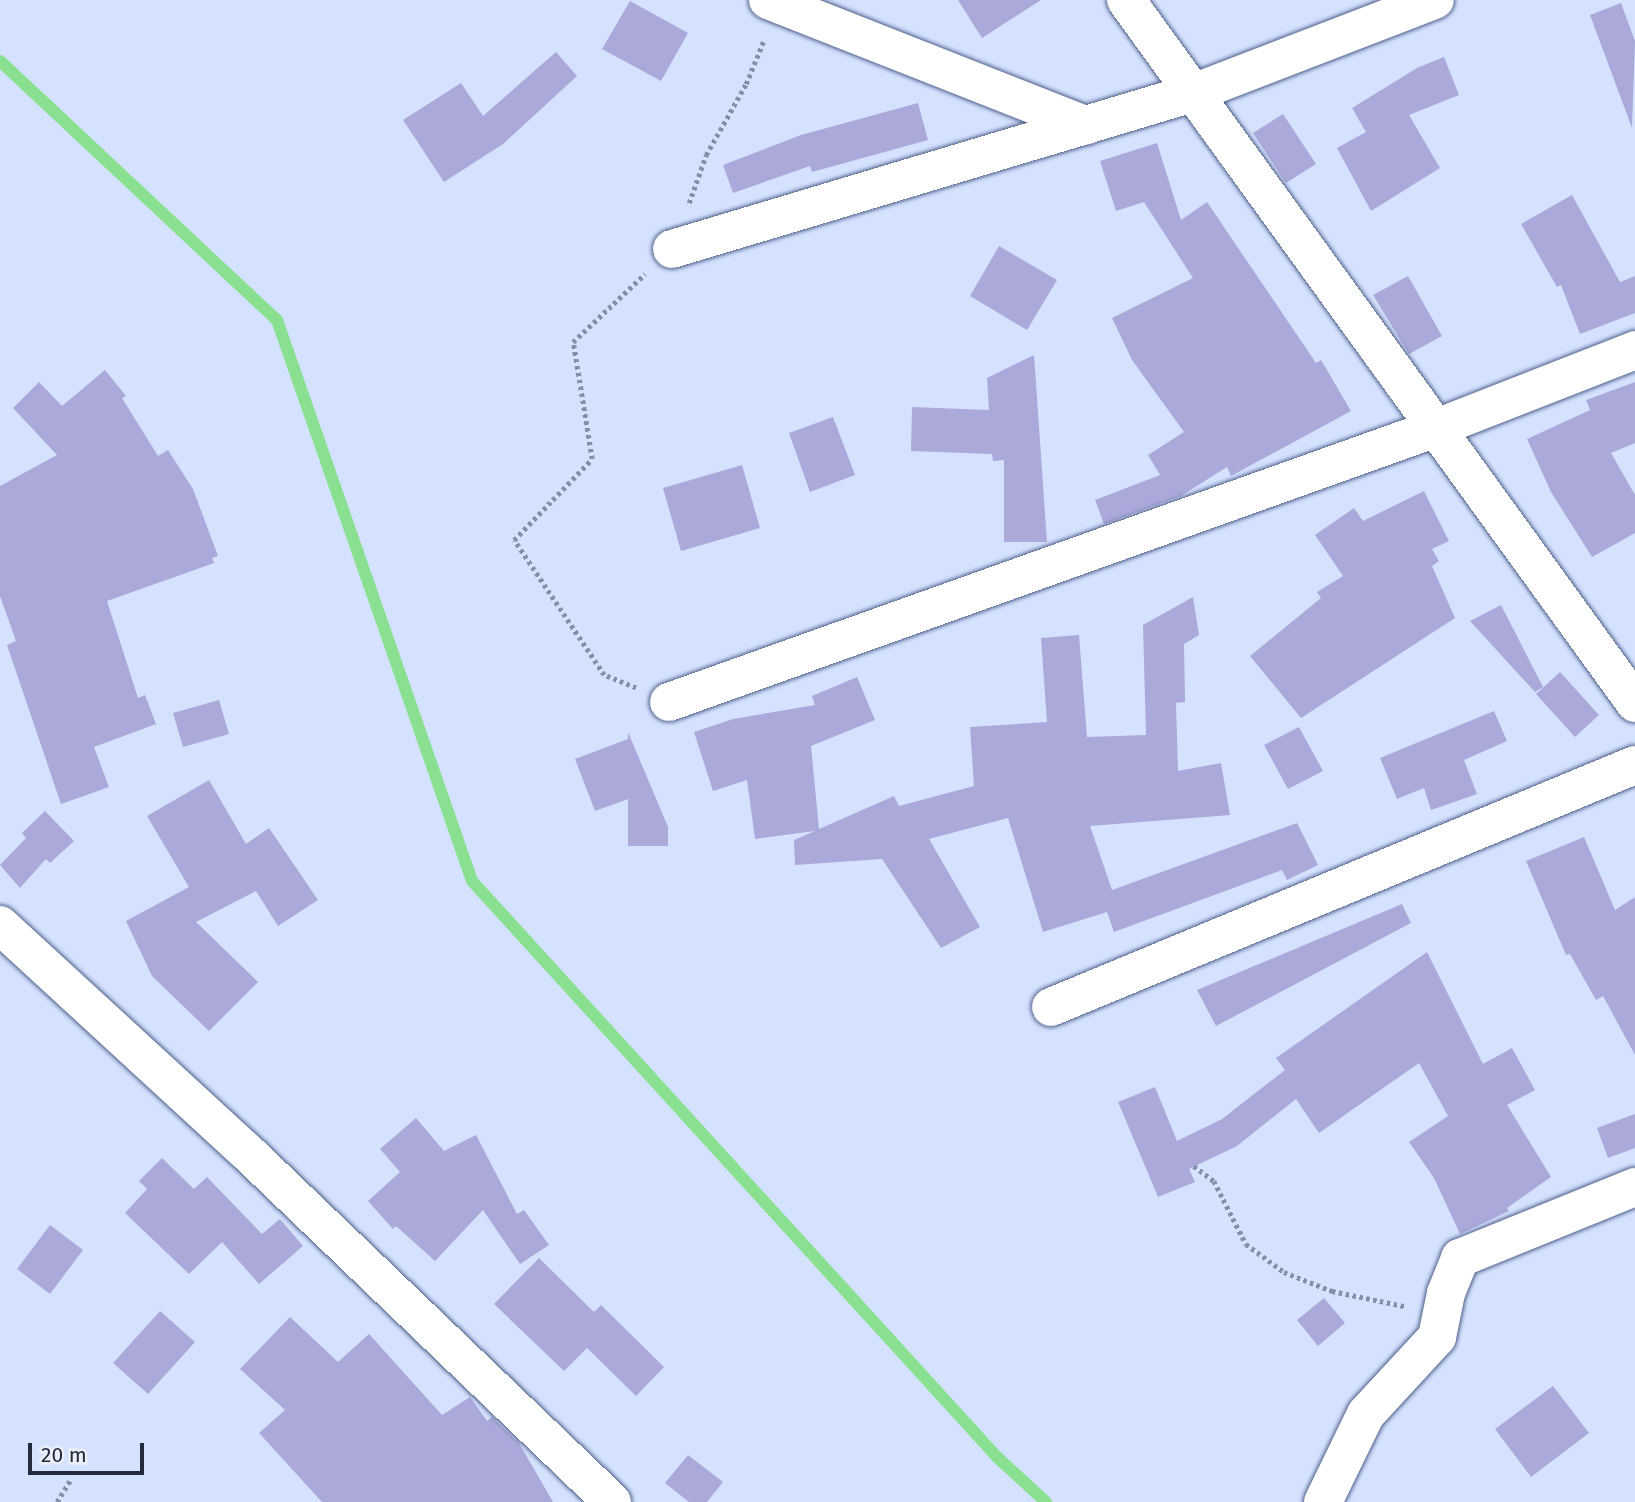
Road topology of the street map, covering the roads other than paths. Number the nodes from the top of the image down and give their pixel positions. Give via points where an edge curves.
1 (1126, 0) edge
2 (1435, 0) edge
3 (774, 2) edge
4 (1196, 92) junction
5 (1086, 125) junction
6 (672, 249) road end
7 (1635, 350) edge
8 (1439, 427) junction
9 (669, 702) road end
10 (1635, 703) edge
11 (1635, 765) edge
12 (2, 931) edge
13 (1051, 1007) dead end
14 (1635, 1187) edge
15 (611, 1502) edge
16 (1323, 1502) edge

1 - 4 street
2 - 4 street
3 - 5 street
4 - 5 street
4 - 8 street
5 - 6 street
7 - 8 street
8 - 9 street
8 - 10 street
11 - 13 street
12 - 15 street via 246,1151
14 - 16 street via 1460,1258 1446,1293 1437,1337 1366,1414

